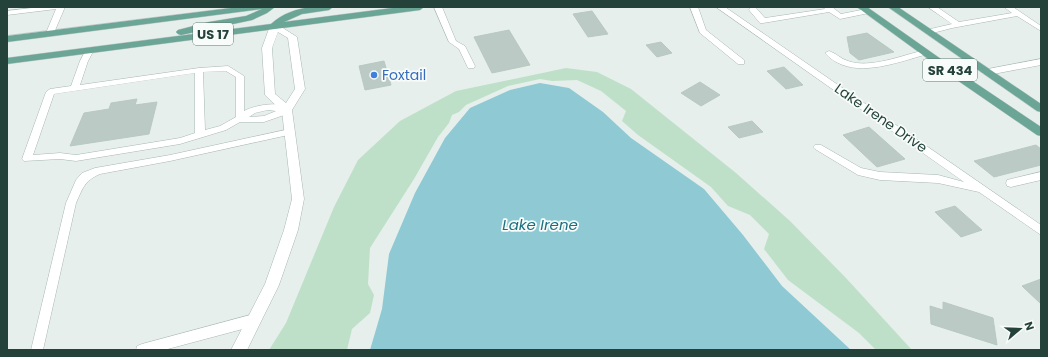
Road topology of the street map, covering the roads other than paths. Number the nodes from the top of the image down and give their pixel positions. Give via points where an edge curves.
1 (60, 7) edge
2 (260, 7) edge
3 (271, 7) edge
4 (329, 7) edge
5 (420, 7) edge
6 (438, 7) edge
7 (694, 7) edge
8 (720, 7) edge
9 (892, 7) edge
10 (932, 7) edge
11 (1008, 7) edge
12 (829, 8) edge
13 (864, 9) edge
14 (753, 10) dead end
15 (7, 13) edge
16 (1019, 14) junction
17 (957, 24) junction
18 (275, 26) junction
19 (1041, 28) edge
20 (929, 32) junction
21 (50, 34) junction
22 (7, 39) edge
23 (126, 46) junction
24 (90, 50) junction
25 (829, 52) dead end
26 (925, 52) junction
27 (7, 61) edge
28 (741, 62) dead end
29 (1041, 62) edge
30 (471, 66) dead end
31 (199, 70) junction
32 (988, 72) junction
33 (74, 88) junction
34 (1041, 109) edge
35 (287, 110) junction
36 (240, 119) junction
37 (290, 132) junction
38 (1041, 132) edge
39 (200, 135) junction
40 (818, 147) dead end
41 (1041, 176) edge
42 (1011, 183) dead end
43 (984, 192) junction
44 (1041, 231) edge
45 (254, 320) junction
46 (37, 350) edge
47 (142, 350) edge
48 (239, 350) edge

1 - 15 lane
1 - 21 lane
2 - 21 main road, US 17
3 - 23 main road via 246,19 207,25
4 - 18 main road via 298,12 283,18
5 - 18 main road, US 17
6 - 30 lane via 453,42 462,48
7 - 28 lane via 703,31
8 - 43 lane, Lake Irene Drive
9 - 20 main road, SR 434
10 - 17 lane
11 - 16 lane
12 - 13 lane via 840,17
12 - 14 lane via 763,21
13 - 26 main road, SR 434
16 - 17 lane
16 - 19 lane
17 - 20 lane
18 - 23 main road, US 17
18 - 35 street via 267,48 270,95
18 - 35 street via 292,37 300,89
20 - 32 main road, SR 434
21 - 22 main road, US 17
23 - 24 main road, US 17
24 - 27 main road, US 17
24 - 33 lane
25 - 26 lane via 847,64 860,65
26 - 38 main road, SR 434
29 - 32 street
31 - 33 lane
31 - 36 lane via 228,68 240,76
31 - 39 lane
32 - 34 main road, SR 434
33 - 39 lane via 50,92 27,160 60,156 76,158 180,141
35 - 36 lane via 270,118 255,121
35 - 37 street
36 - 39 lane via 223,128
37 - 45 street via 298,199 291,230 272,284
37 - 46 lane via 98,171 86,176 75,191 71,203
40 - 43 lane via 858,171 880,176 938,179
41 - 42 lane
43 - 44 lane, Lake Irene Drive
45 - 47 lane
45 - 48 street

